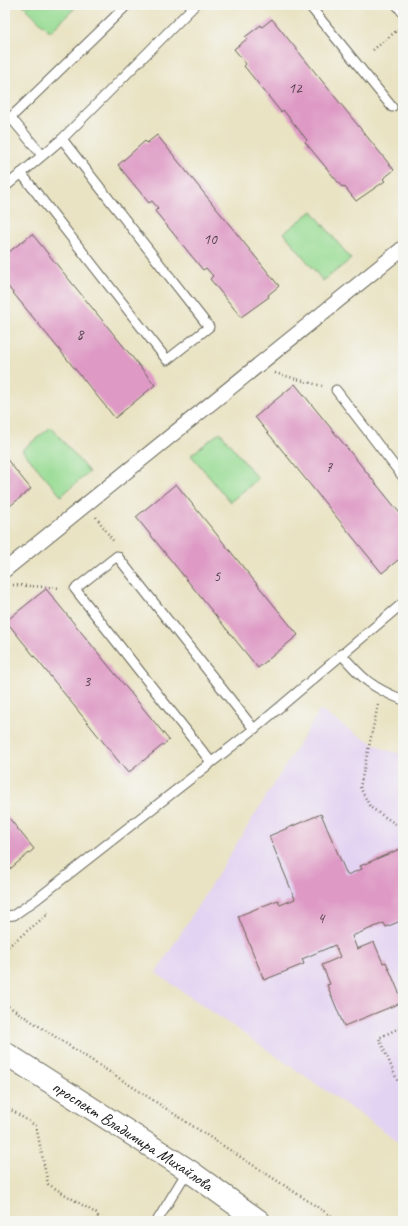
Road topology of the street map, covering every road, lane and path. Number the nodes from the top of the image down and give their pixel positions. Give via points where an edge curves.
1 (127, 5) edge
2 (195, 5) edge
3 (310, 5) edge
4 (397, 5) edge
5 (403, 13) edge
6 (403, 25) edge
7 (373, 50) dead end
8 (392, 107) dead end
9 (8, 120) edge
10 (62, 138) junction
11 (42, 155) junction
12 (21, 173) junction
13 (5, 186) edge
14 (403, 248) edge
15 (255, 368) junction
16 (336, 390) joint
17 (403, 477) edge
18 (86, 504) junction
19 (117, 556) junction
20 (5, 570) edge
21 (5, 585) edge
22 (75, 589) junction
23 (403, 603) edge
24 (341, 654) junction
25 (381, 691) junction
26 (403, 700) edge
27 (254, 729) junction
28 (211, 762) junction
29 (403, 829) edge
30 (37, 899) junction
31 (5, 916) edge
32 (5, 950) edge
33 (5, 1004) edge
34 (403, 1026) edge
35 (5, 1053) edge
36 (403, 1087) edge
37 (5, 1106) edge
38 (188, 1170) junction
39 (99, 1221) edge
40 (157, 1221) edge
41 (259, 1221) edge
42 (339, 1221) edge

1 - 9 lane
2 - 10 lane
3 - 8 lane
4 - 5 lane
6 - 7 path
9 - 11 lane
10 - 11 lane
10 - 12 lane via 209,327 167,360
11 - 12 lane
12 - 13 lane
14 - 15 street
15 - 16 path
15 - 18 street
16 - 17 lane
18 - 19 path via 114,540
18 - 20 street
19 - 22 lane
19 - 27 lane
21 - 22 path
22 - 28 lane
23 - 24 lane
24 - 25 lane via 363,679
24 - 27 lane
25 - 26 lane
25 - 29 path via 360,787 370,807
27 - 28 lane
28 - 30 lane
30 - 31 lane via 14,915
30 - 32 path via 48,914
33 - 42 path
34 - 36 path via 379,1038 398,1082
35 - 38 main road, проспект Владимира Михайлова
37 - 39 path via 36,1126 48,1184 97,1214
38 - 40 lane
38 - 41 main road, проспект Владимира Михайлова

